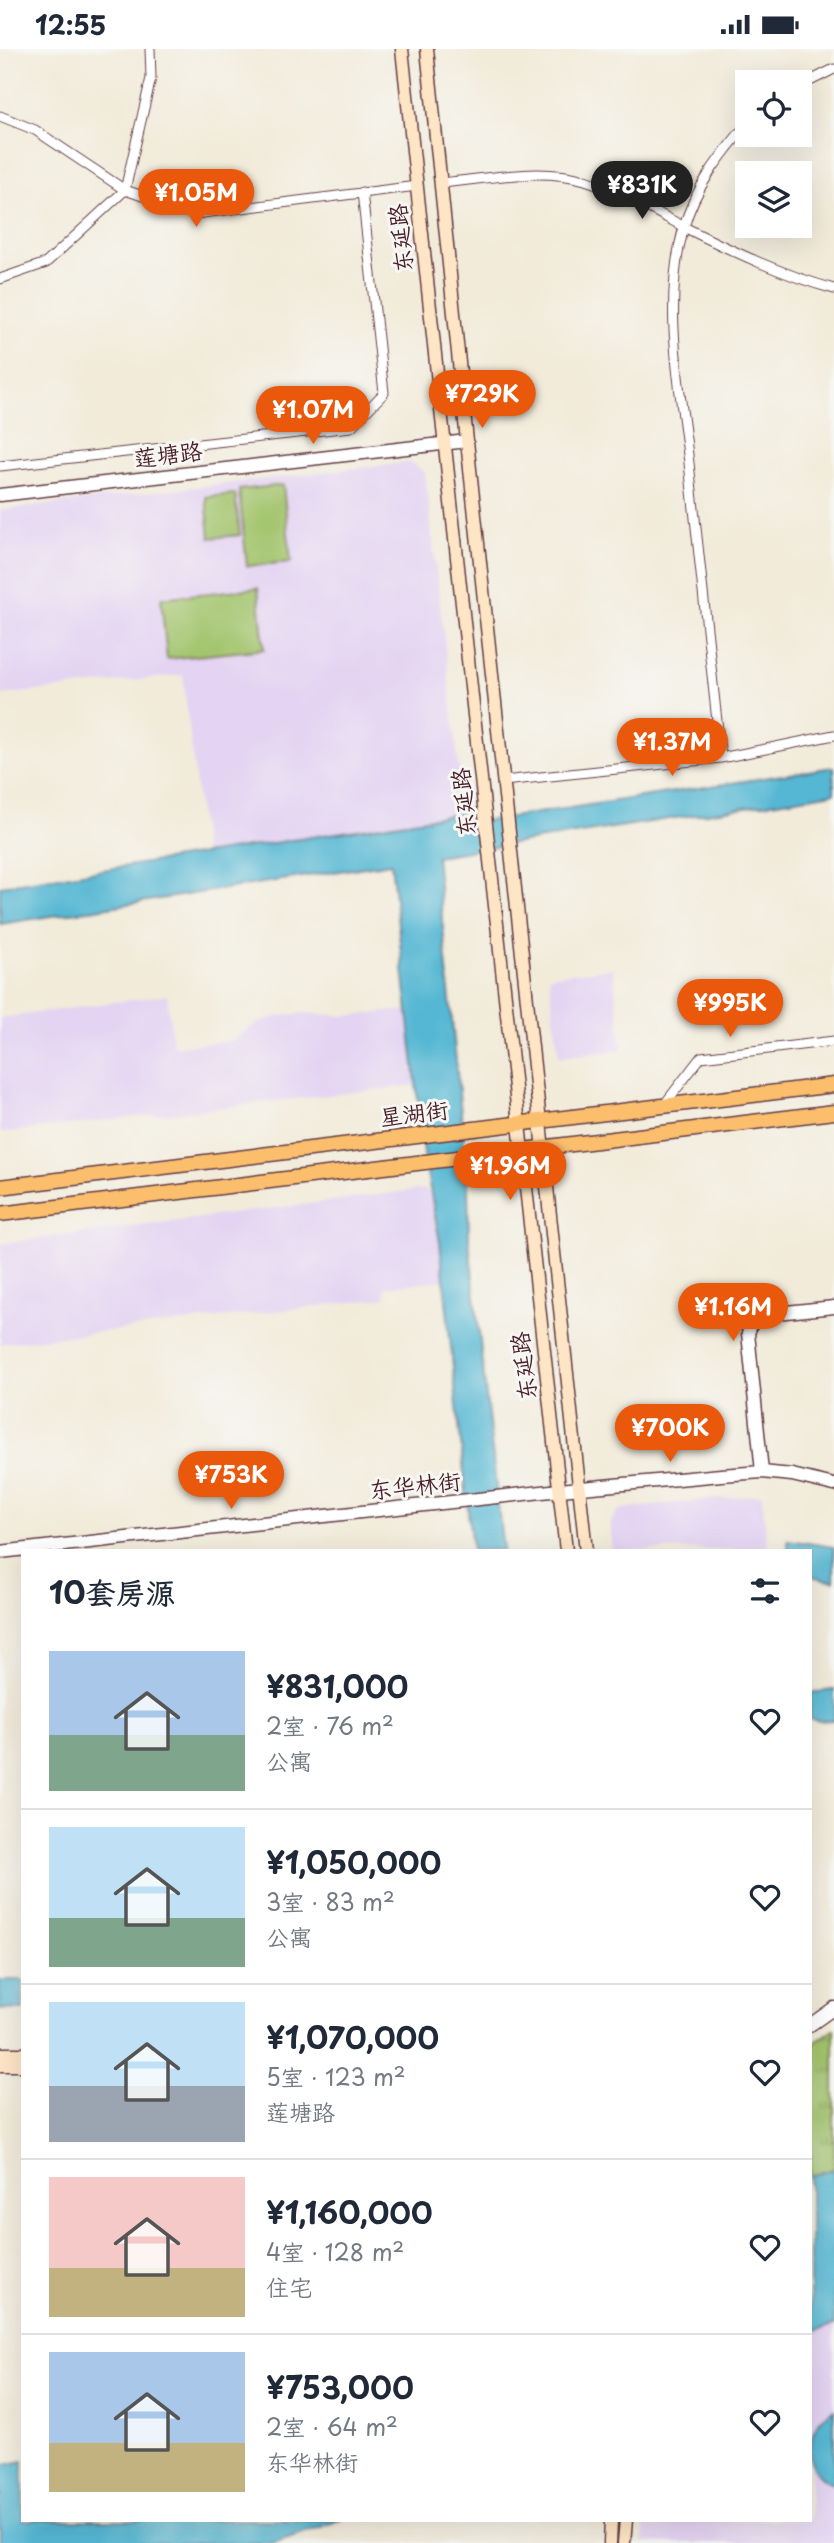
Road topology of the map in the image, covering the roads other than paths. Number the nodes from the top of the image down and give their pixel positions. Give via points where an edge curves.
1 (150, 49) edge
2 (402, 49) edge
3 (427, 49) edge
4 (834, 69) edge
5 (812, 80) edge
6 (0, 116) edge
7 (735, 138) edge
8 (441, 183) junction
9 (417, 186) junction
10 (125, 190) junction
11 (362, 192) junction
12 (684, 226) junction
13 (0, 279) edge
14 (834, 289) edge
15 (467, 441) junction
16 (445, 443) junction
17 (0, 466) edge
18 (0, 495) edge
19 (834, 735) edge
20 (721, 758) junction
21 (503, 781) junction
22 (834, 1041) edge
23 (834, 1085) edge
24 (664, 1105) junction
25 (834, 1112) edge
26 (540, 1120) junction
27 (517, 1123) junction
28 (543, 1147) junction
29 (521, 1151) junction
30 (0, 1187) edge
31 (0, 1214) edge
32 (834, 1307) edge
33 (762, 1472) junction
34 (834, 1485) edge
35 (580, 1488) junction
36 (560, 1490) junction
37 (28, 1549) edge
38 (566, 1549) edge
39 (586, 1549) edge
40 (21, 1550) edge
41 (0, 1552) edge
42 (834, 2008) edge
43 (812, 2024) edge
44 (0, 2054) edge
45 (21, 2054) edge
46 (0, 2064) edge
47 (21, 2065) edge
48 (611, 2522) edge
49 (626, 2522) edge
50 (610, 2543) edge
51 (624, 2543) edge

1 - 10 street via 151,78
2 - 9 main road, 东延路
3 - 8 main road, 东延路
4 - 5 street
6 - 10 street via 35,129
7 - 12 street via 712,166
8 - 12 street via 537,174 584,180
8 - 15 main road, 东延路
9 - 11 street
9 - 16 main road, 东延路
10 - 11 street via 195,214
10 - 13 street via 46,263
11 - 17 street via 384,393 351,427
12 - 14 street via 802,280
12 - 20 street via 672,292
15 - 16 street, 莲塘路
15 - 21 main road, 东延路
16 - 18 street, 莲塘路
16 - 27 main road, 东延路
19 - 20 street
20 - 21 street
21 - 26 main road, 东延路
22 - 24 street via 701,1057
23 - 24 main road, 星湖街
24 - 26 main road, 星湖街
25 - 28 main road
26 - 27 main road, 星湖街
26 - 28 main road, 东延路
27 - 29 main road, 东延路
27 - 30 main road, 星湖街
28 - 29 main road
28 - 35 main road, 东延路
29 - 31 main road
29 - 36 main road, 东延路
32 - 33 street via 767,1314 753,1320 748,1332
33 - 34 street, 东华林街
33 - 35 street, 东华林街
35 - 36 street, 东华林街
35 - 39 main road, 东延路
36 - 37 street, 东华林街
36 - 38 main road, 东延路
40 - 41 street, 东华林街
42 - 43 street
44 - 45 main road
46 - 47 main road
48 - 50 main road
49 - 51 main road

